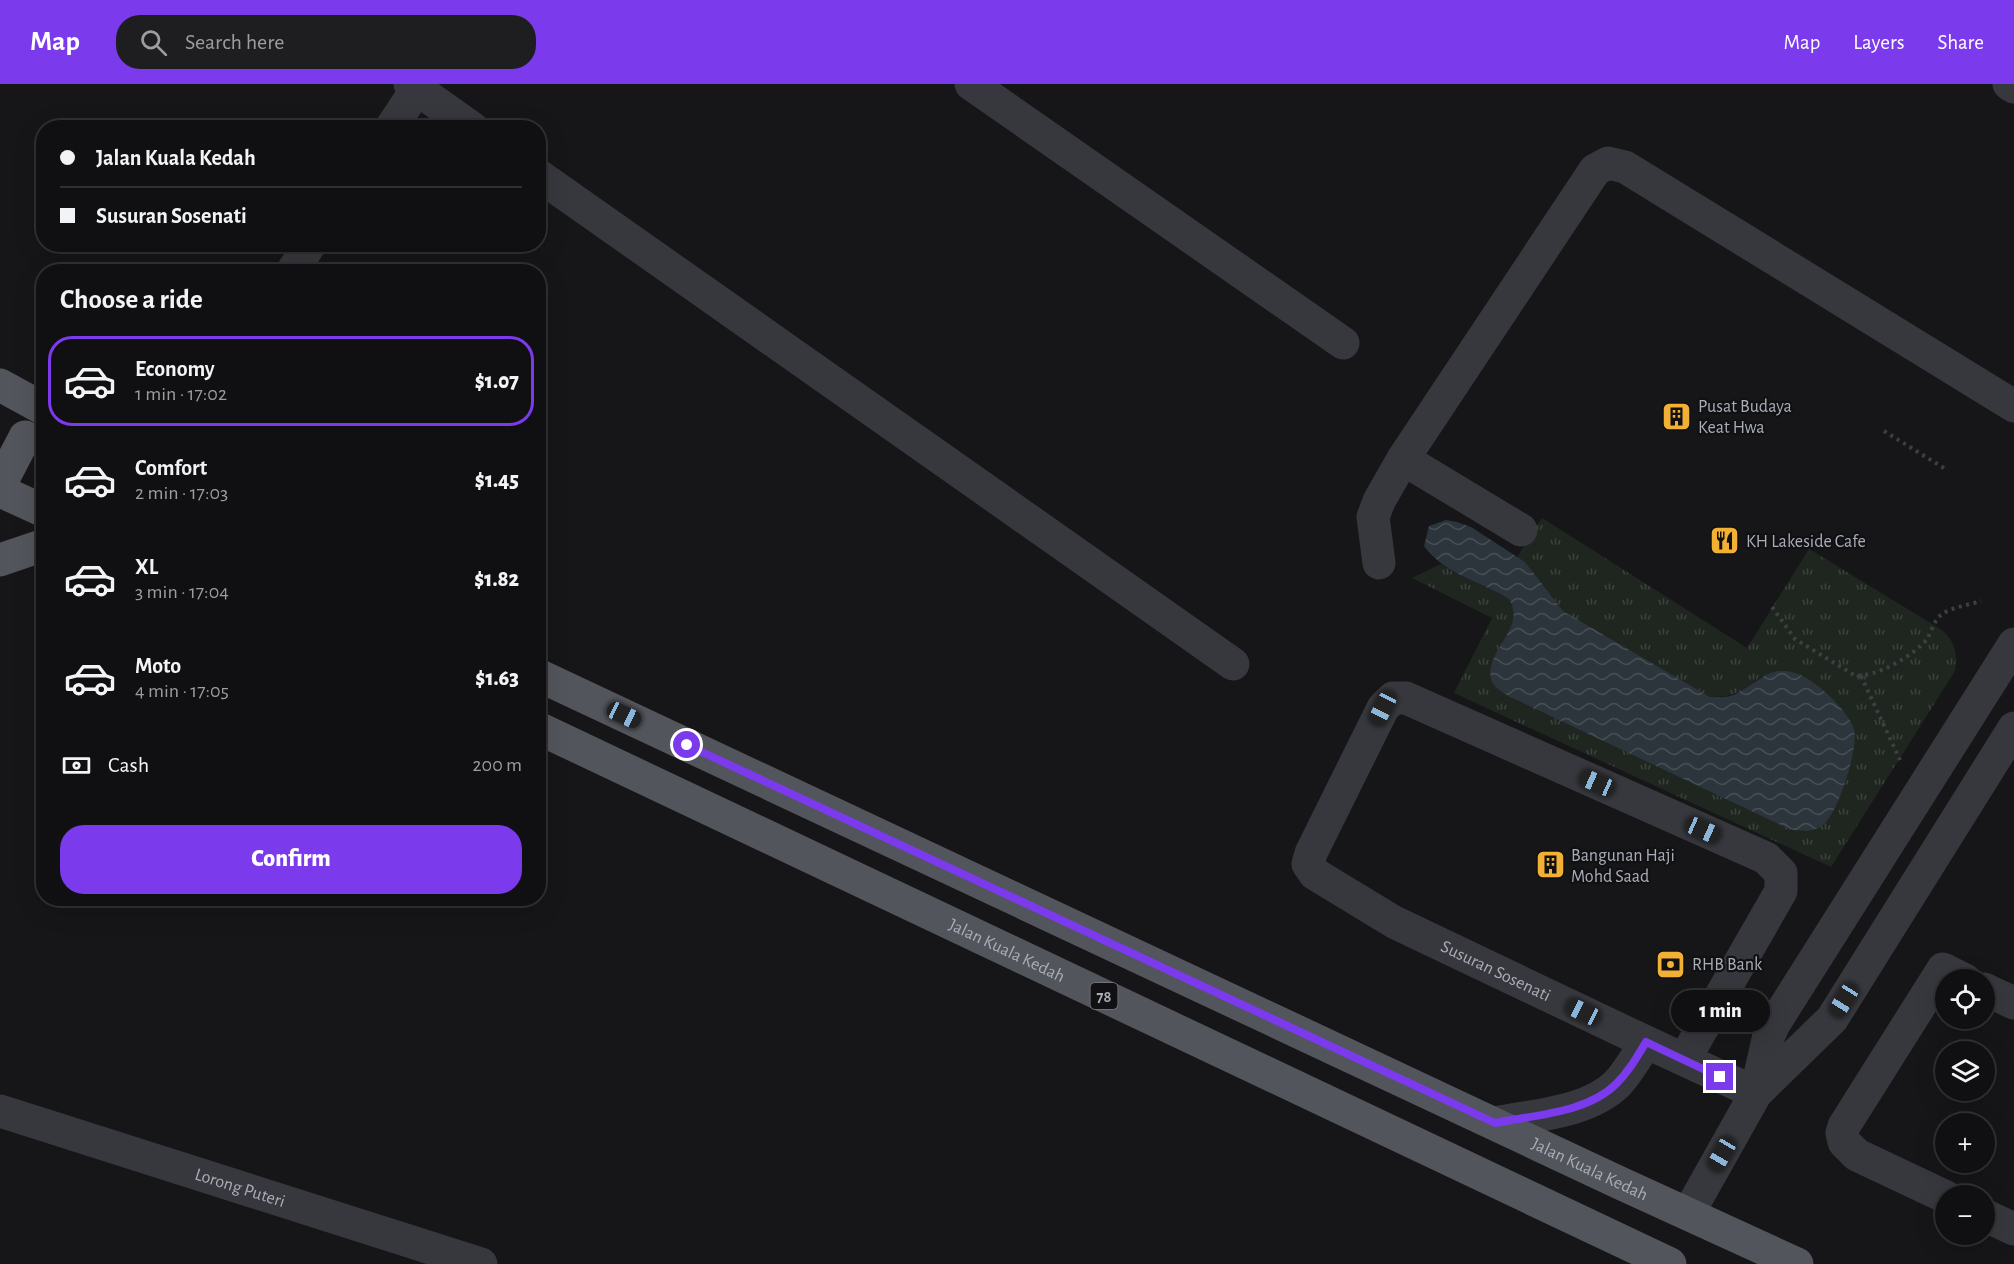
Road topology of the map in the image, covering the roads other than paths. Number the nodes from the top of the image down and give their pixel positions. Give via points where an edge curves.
1 (971, 84) edge
2 (2009, 84) edge
3 (416, 86) edge
4 (2014, 87) edge
5 (396, 120) edge
6 (461, 120) edge
7 (546, 181) edge
8 (1343, 343) dead end
9 (0, 385) edge
10 (36, 405) edge
11 (2014, 406) edge
12 (23, 436) edge
13 (1403, 459) junction
14 (0, 485) edge
15 (0, 491) edge
16 (36, 507) edge
17 (1521, 530) dead end
18 (36, 548) edge
19 (0, 560) edge
20 (1379, 563) dead end
21 (2014, 644) edge
22 (1233, 664) dead end
23 (546, 679) edge
24 (2014, 728) edge
25 (546, 732) edge
26 (1935, 982) edge
27 (1995, 994) edge
28 (2014, 1003) edge
29 (1646, 1042) junction
30 (1684, 1060) junction
31 (1756, 1093) junction
32 (0, 1111) edge
33 (1495, 1123) junction
34 (1935, 1192) edge
35 (1688, 1214) junction
36 (1995, 1220) edge
37 (2014, 1229) edge
38 (481, 1264) edge
39 (1670, 1264) edge
40 (1797, 1264) edge

1 - 8 street
2 - 4 street
3 - 5 street
3 - 6 street
7 - 22 street
9 - 10 main road
11 - 13 street via 1632,171 1608,163 1595,170
12 - 14 main road
13 - 17 street
13 - 20 street via 1373,517
15 - 16 main road
18 - 19 main road
21 - 31 street via 1774,1024
23 - 33 main road, Jalan Kuala Kedah
24 - 31 street via 1832,1019
25 - 39 main road, Jalan Kuala Kedah / 78
26 - 34 street via 1842,1133 1844,1142 1857,1155
27 - 28 street
29 - 30 street, Susuran Sosenati
29 - 30 street, Susuran Sosenati via 1394,922 1315,874 1308,864 1311,853 1383,708 1393,698 1406,698 1766,858 1781,873 1781,891
29 - 33 street via 1629,1070 1601,1096 1582,1106
30 - 31 street, Susuran Sosenati
31 - 35 street
32 - 38 street, Lorong Puteri
33 - 35 main road, Jalan Kuala Kedah
35 - 40 main road, Jalan Kuala Kedah
36 - 37 street

